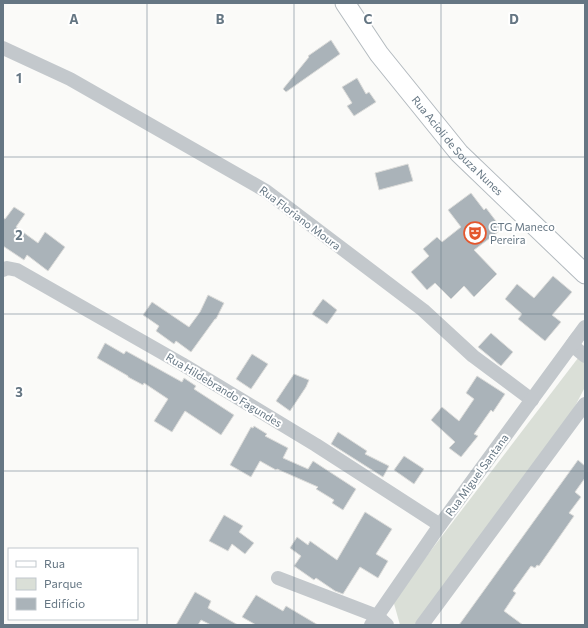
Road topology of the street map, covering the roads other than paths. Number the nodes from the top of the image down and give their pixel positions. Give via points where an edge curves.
1 (345, 3) edge
2 (3, 48) edge
3 (3, 270) edge
4 (585, 274) edge
5 (585, 327) edge
6 (585, 356) edge
7 (532, 400) junction
8 (585, 404) edge
9 (440, 525) junction
10 (278, 578) dead end
11 (378, 622) edge
12 (422, 625) edge

1 - 4 street, Rua Acioli de Souza Nunes via 379,54 459,153
2 - 7 street, Rua Floriano Moura via 70,79 266,191 423,310 472,356
3 - 9 street, Rua Hildebrando Fagundes via 18,270 182,364 316,445
5 - 6 street via 572,345
5 - 7 street, Rua Miguel Santana
7 - 9 street, Rua Miguel Santana
8 - 12 street
9 - 11 street, Rua Miguel Santana
10 - 11 street

